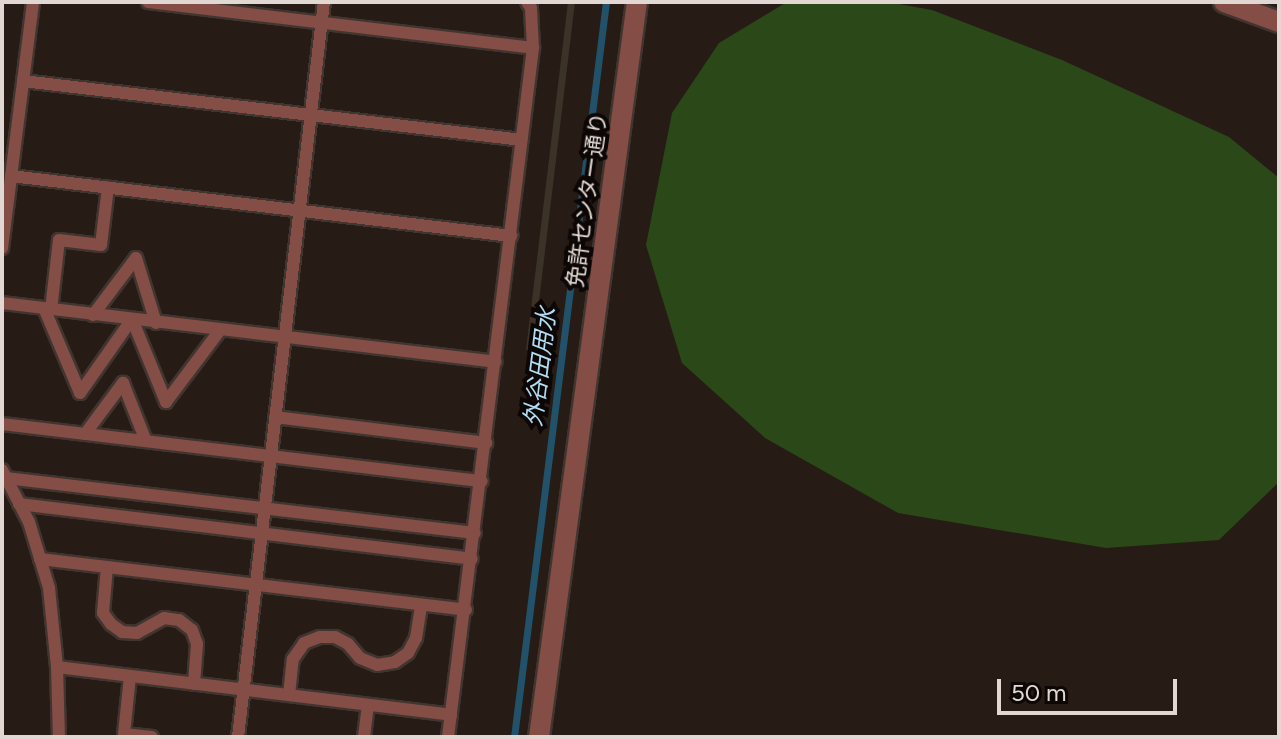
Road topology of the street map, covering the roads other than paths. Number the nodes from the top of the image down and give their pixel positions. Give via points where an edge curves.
1 (33, 2) edge
2 (148, 2) edge
3 (324, 2) edge
4 (527, 2) edge
5 (637, 2) edge
6 (1224, 2) edge
7 (1279, 22) edge
8 (321, 23) junction
9 (533, 48) junction
10 (23, 81) junction
11 (310, 115) junction
12 (522, 140) junction
13 (11, 176) junction
14 (108, 187) junction
15 (299, 210) junction
16 (511, 236) junction
17 (2, 248) edge
18 (2, 303) edge
19 (48, 309) junction
20 (93, 315) junction
21 (132, 319) junction
22 (156, 323) junction
23 (220, 330) junction
24 (284, 338) junction
25 (495, 362) junction
26 (275, 417) junction
27 (2, 424) edge
28 (85, 434) junction
29 (146, 441) junction
30 (486, 443) junction
31 (271, 455) junction
32 (4, 474) edge
33 (482, 481) junction
34 (19, 504) junction
35 (265, 508) junction
36 (262, 533) junction
37 (475, 533) junction
38 (40, 559) junction
39 (472, 559) junction
40 (107, 567) junction
41 (256, 586) junction
42 (421, 607) junction
43 (466, 610) junction
44 (57, 667) junction
45 (130, 676) junction
46 (194, 684) junction
47 (243, 690) junction
48 (289, 695) junction
49 (368, 705) junction
50 (451, 715) junction
51 (59, 737) edge
52 (152, 737) edge
53 (238, 737) edge
54 (364, 737) edge
55 (448, 737) edge
56 (539, 737) edge

1 - 10 lane
2 - 8 lane
3 - 8 lane
4 - 9 lane
5 - 56 street, 免許センター通り
6 - 7 street
8 - 9 lane
8 - 11 lane
9 - 12 lane
10 - 11 lane
10 - 13 lane
11 - 12 lane
11 - 15 lane
12 - 16 lane
13 - 14 lane
13 - 17 lane
14 - 15 lane
14 - 19 lane via 101,245 59,240
15 - 16 lane
15 - 24 lane
16 - 25 lane
18 - 19 lane
19 - 20 lane
19 - 21 lane via 80,393
20 - 21 lane
20 - 22 lane via 136,258
21 - 22 lane
21 - 23 lane via 166,402
22 - 23 lane
23 - 24 lane
24 - 25 lane
24 - 26 lane
25 - 30 lane
26 - 30 lane
26 - 31 lane
27 - 28 lane
28 - 29 lane
28 - 29 lane via 123,383
29 - 31 lane
30 - 33 lane
31 - 33 lane
31 - 35 lane
32 - 34 lane
32 - 35 lane
33 - 37 lane
34 - 36 lane
34 - 38 lane
35 - 36 lane
35 - 37 lane
36 - 39 lane
36 - 41 lane
37 - 39 lane
38 - 40 lane
38 - 44 lane via 49,588
39 - 43 lane
40 - 41 lane
40 - 46 lane via 103,613 111,624 137,633 164,618 179,620 192,630 197,644
41 - 42 lane
41 - 47 lane
42 - 43 lane
42 - 48 lane via 416,638 395,662 377,665 360,658 335,637 304,643 293,659
43 - 50 lane
44 - 45 lane
44 - 51 lane
45 - 46 lane
45 - 52 lane via 124,734
46 - 47 lane
47 - 48 lane
47 - 53 lane
48 - 49 lane
49 - 50 lane
49 - 54 lane
50 - 55 lane

